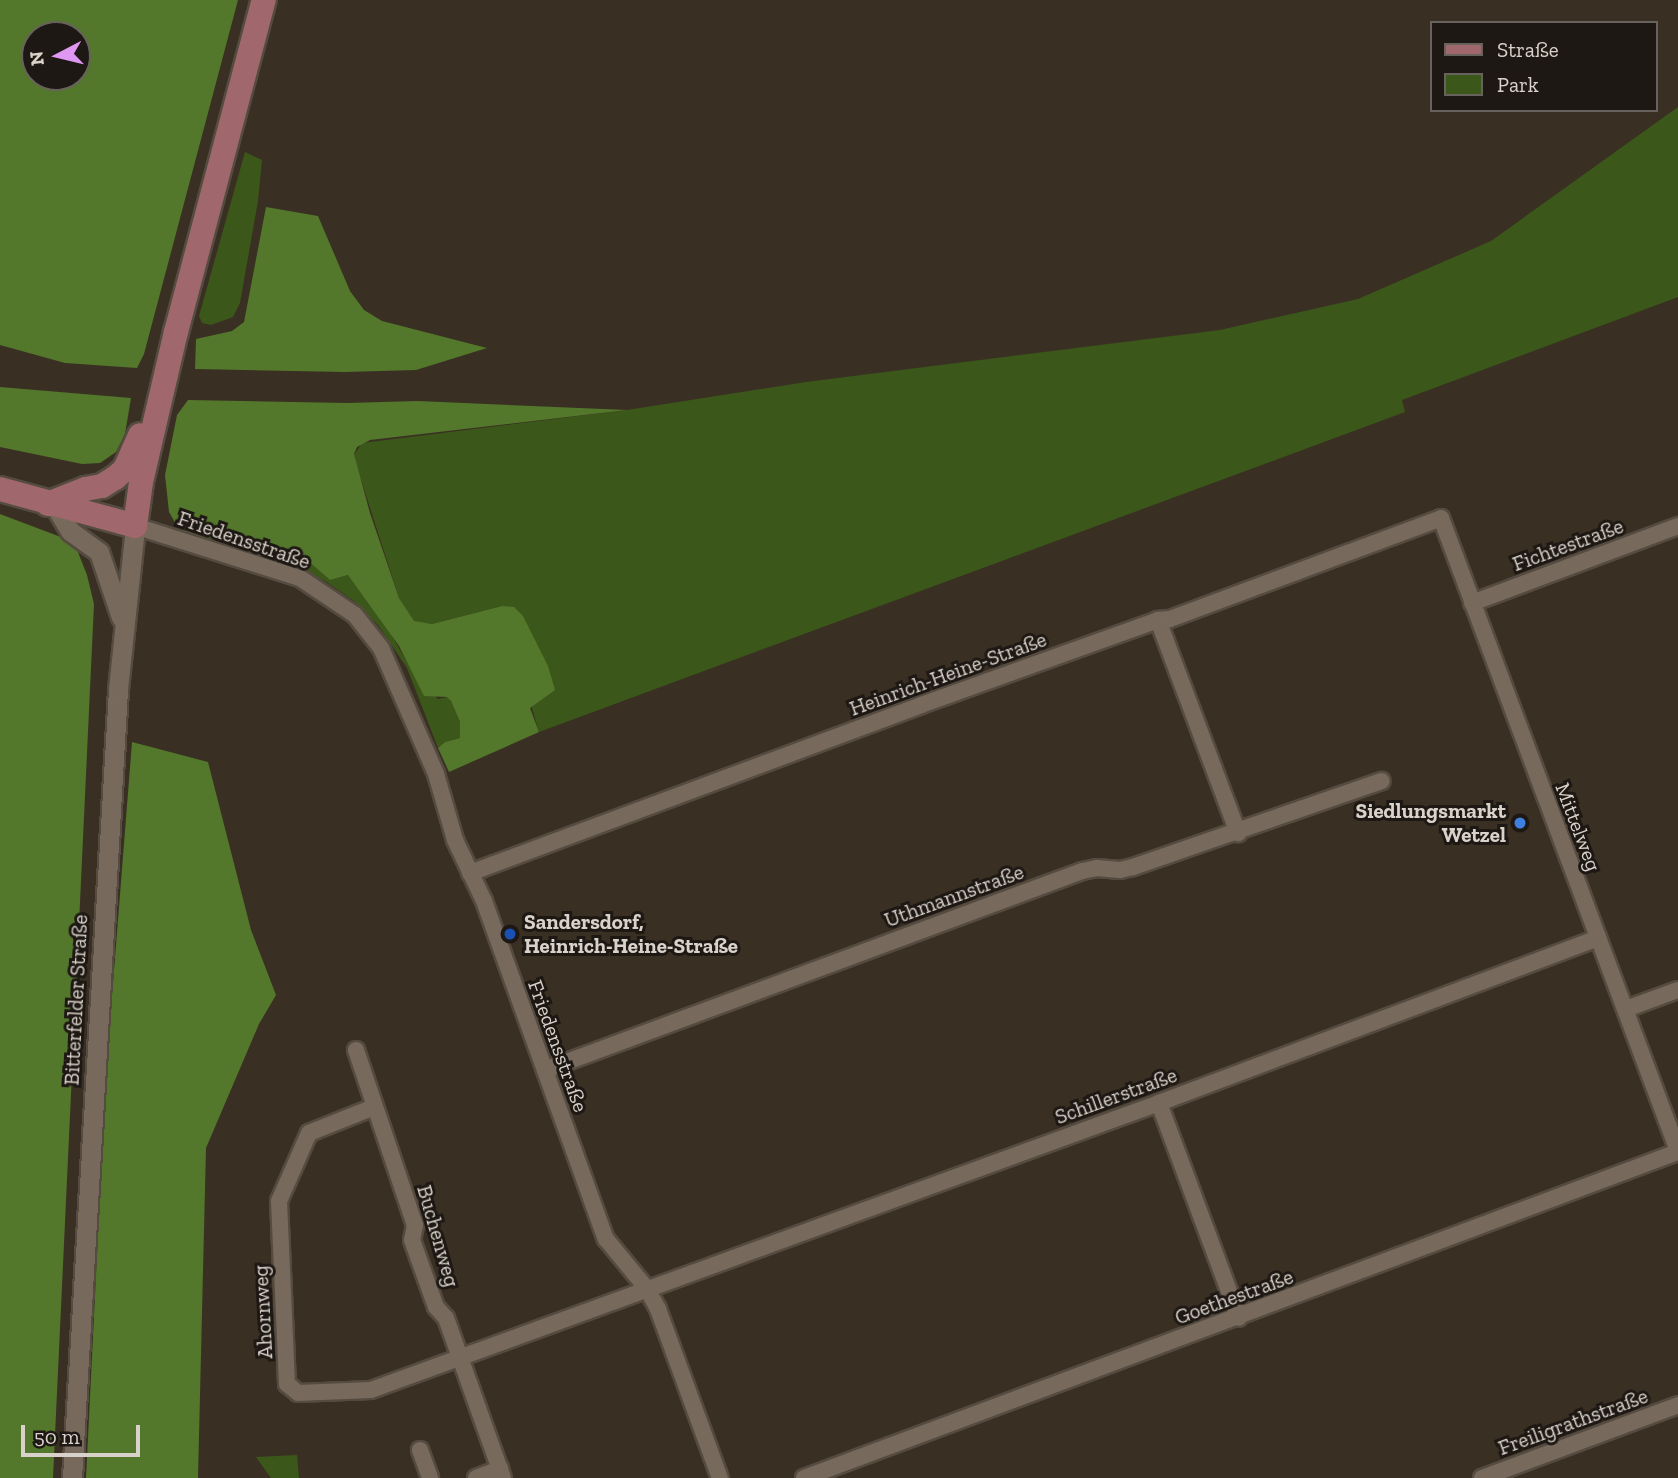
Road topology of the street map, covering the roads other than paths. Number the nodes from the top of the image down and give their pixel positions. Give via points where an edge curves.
1 (264, 0) edge
2 (282, 0) edge
3 (242, 85) junction
4 (156, 418) junction
5 (0, 489) edge
6 (51, 505) junction
7 (1441, 518) joint
8 (135, 526) junction
9 (1678, 526) edge
10 (1472, 603) junction
11 (1158, 620) junction
12 (123, 621) junction
13 (1382, 781) dead end
14 (1238, 833) junction
15 (470, 873) junction
16 (1598, 938) junction
17 (1678, 990) edge
18 (1626, 1009) junction
19 (356, 1050) dead end
20 (545, 1070) junction
21 (1159, 1103) junction
22 (374, 1107) junction
23 (1678, 1151) edge
24 (647, 1289) junction
25 (1239, 1318) junction
26 (460, 1358) junction
27 (1678, 1405) edge
28 (420, 1450) dead end
29 (502, 1474) edge
30 (72, 1478) edge
31 (430, 1478) edge
32 (476, 1478) edge
33 (720, 1478) edge
34 (804, 1478) edge
35 (1482, 1478) edge

1 - 3 main road
2 - 3 main road via 263,57
3 - 4 main road
4 - 6 main road via 138,437 125,469 112,480
4 - 8 main road
5 - 6 main road
6 - 8 main road
6 - 12 street via 70,531 100,554
7 - 10 street, Mittelweg
7 - 11 street, Heinrich-Heine-Straße
8 - 12 street, Bitterfelder Straße
8 - 15 street, Friedensstraße via 300,578 355,615 382,648 396,676
9 - 10 street, Fichtestraße
10 - 16 street, Mittelweg
11 - 14 street
11 - 15 street, Heinrich-Heine-Straße
12 - 30 street, Bitterfelder Straße
13 - 14 street, Uthmannstraße
14 - 20 street, Uthmannstraße via 1120,870 1082,872
15 - 20 street, Friedensstraße
16 - 18 street, Mittelweg
16 - 21 street, Schillerstraße
17 - 18 street
18 - 23 street, Mittelweg
19 - 22 street, Buchenweg
20 - 24 street, Friedensstraße via 606,1239
21 - 24 street, Schillerstraße
21 - 25 street
22 - 26 street, Buchenweg via 415,1224 412,1240
22 - 26 street, Ahornweg via 309,1133 279,1201 288,1384 298,1393 371,1390
23 - 25 street, Goethestraße
24 - 26 street, Schillerstraße
24 - 33 street, Friedensstraße via 664,1322
25 - 34 street, Goethestraße
26 - 29 street, Buchenweg
27 - 35 street, Freiligrathstraße
28 - 31 street
29 - 32 street, Buchenweg

